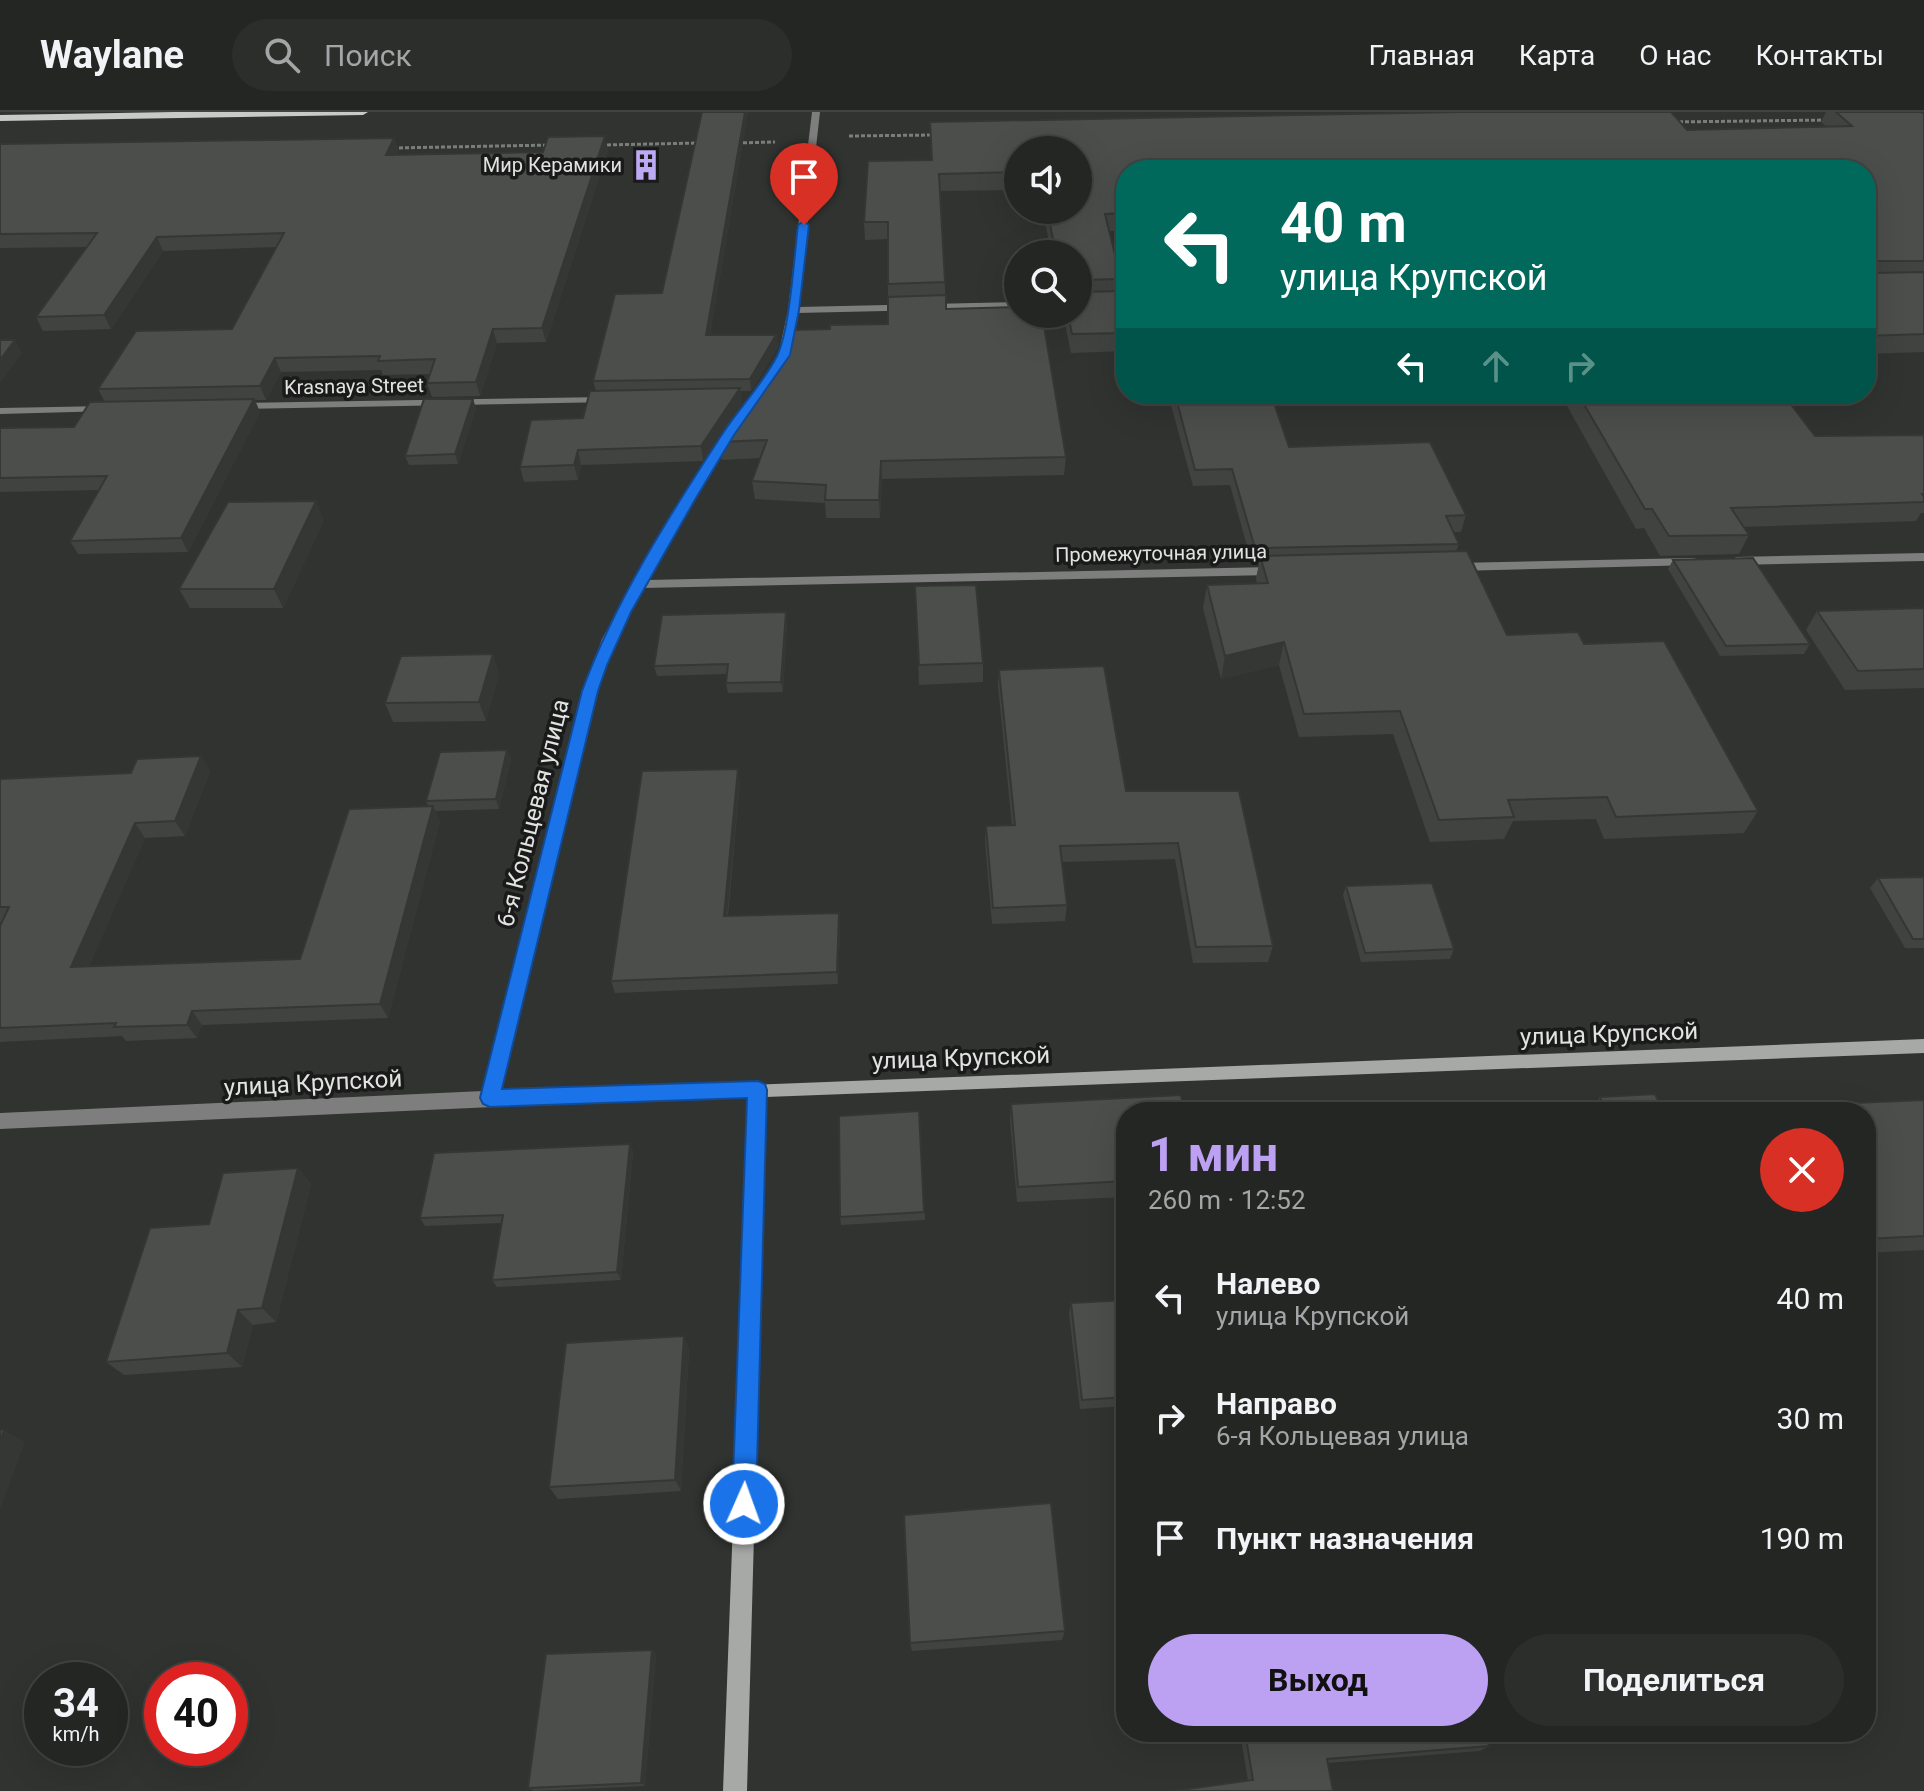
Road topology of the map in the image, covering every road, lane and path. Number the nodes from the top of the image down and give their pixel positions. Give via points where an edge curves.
1 (363, 112) edge
2 (816, 112) edge
3 (0, 118) edge
4 (1830, 120) dead end
5 (1672, 123) edge
6 (945, 135) edge
7 (814, 139) junction
8 (713, 143) edge
9 (728, 143) edge
10 (555, 145) edge
11 (602, 145) edge
12 (380, 148) edge
13 (1004, 305) edge
14 (793, 310) junction
15 (772, 376) edge
16 (615, 399) edge
17 (221, 407) edge
18 (126, 409) edge
19 (0, 411) edge
20 (737, 422) edge
21 (1924, 557) edge
22 (1718, 561) edge
23 (1702, 562) edge
24 (1448, 567) edge
25 (1289, 570) edge
26 (638, 584) junction
27 (1924, 1046) edge
28 (758, 1090) junction
29 (490, 1098) junction
30 (0, 1121) edge
31 (735, 1791) edge

1 - 3 main road
2 - 7 street
4 - 5 path
6 - 7 path
7 - 9 path
7 - 14 street
8 - 11 path
10 - 12 path
13 - 14 street
14 - 15 street via 784,355
16 - 17 street, Krasnaya Street
18 - 19 street
20 - 26 street, 6-я Кольцевая улица
21 - 22 street
23 - 24 street
25 - 26 street, Промежуточная улица
26 - 29 street, 6-я Кольцевая улица via 590,691
27 - 28 street, улица Крупской
28 - 29 street, улица Крупской
28 - 31 street
29 - 30 street, улица Крупской

